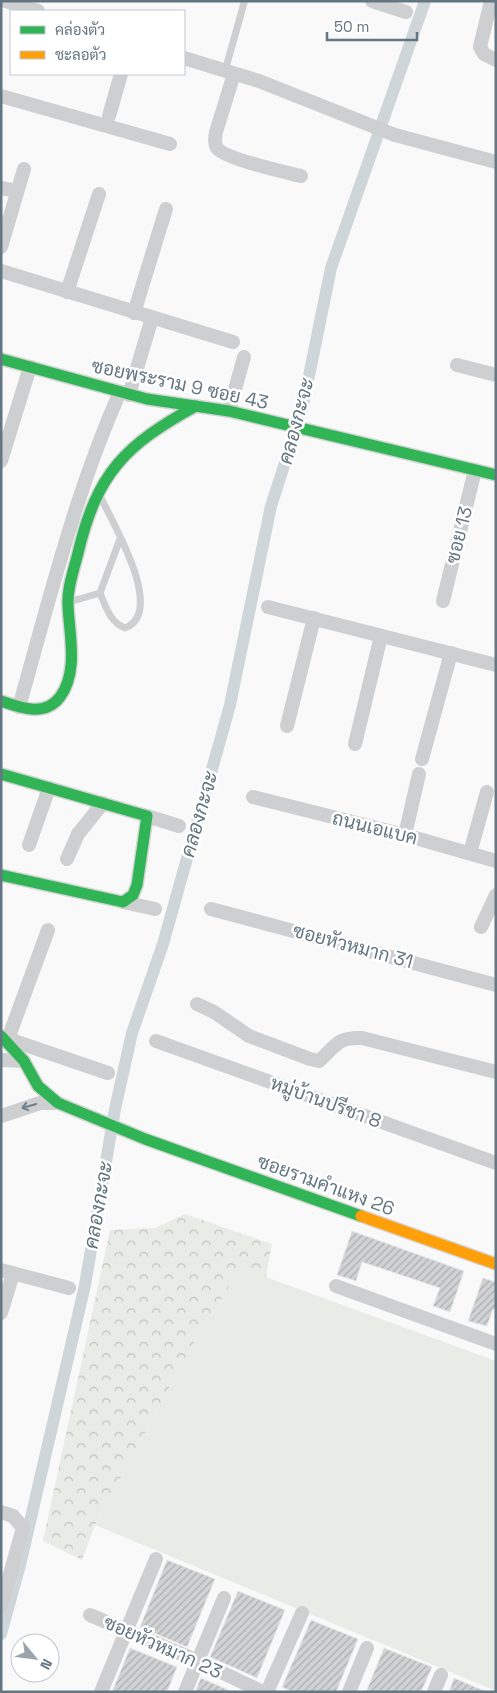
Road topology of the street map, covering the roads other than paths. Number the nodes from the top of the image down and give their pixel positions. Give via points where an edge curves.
1 (5, 1) edge
2 (372, 1) edge
3 (491, 1) edge
4 (244, 3) dead end
5 (1, 6) edge
6 (35, 10) edge
7 (406, 12) dead end
8 (185, 58) edge
9 (495, 60) edge
10 (230, 72) junction
11 (121, 75) edge
12 (1, 96) edge
13 (109, 116) dead end
14 (170, 144) dead end
15 (496, 162) edge
16 (24, 169) dead end
17 (301, 176) dead end
18 (1, 188) edge
19 (16, 192) junction
20 (99, 194) dead end
21 (166, 209) dead end
22 (1, 247) edge
23 (1, 271) edge
24 (66, 292) junction
25 (134, 313) junction
26 (152, 318) junction
27 (233, 342) dead end
28 (244, 358) dead end
29 (1, 359) edge
30 (457, 366) dead end
31 (30, 367) junction
32 (496, 375) edge
33 (125, 393) junction
34 (196, 406) junction
35 (229, 412) junction
36 (94, 458) junction
37 (1, 461) edge
38 (114, 466) junction
39 (475, 470) junction
40 (496, 475) edge
41 (98, 492) junction
42 (120, 539) junction
43 (100, 593) junction
44 (50, 598) junction
45 (443, 601) dead end
46 (68, 602) junction
47 (268, 607) dead end
48 (314, 618) junction
49 (381, 636) junction
50 (450, 653) junction
51 (496, 665) edge
52 (1, 701) edge
53 (19, 707) junction
54 (287, 726) dead end
55 (354, 744) dead end
56 (422, 758) dead end
57 (1, 774) edge
58 (419, 774) dead end
59 (49, 788) junction
60 (487, 792) dead end
61 (253, 797) dead end
62 (102, 803) junction
63 (148, 816) junction
64 (179, 826) dead end
65 (405, 835) junction
66 (29, 845) dead end
67 (470, 853) junction
68 (68, 859) dead end
69 (496, 861) edge
70 (1, 875) edge
71 (496, 895) edge
72 (123, 902) junction
73 (155, 909) dead end
74 (211, 909) dead end
75 (481, 927) dead end
76 (48, 930) dead end
77 (496, 985) edge
78 (197, 1004) dead end
79 (4, 1038) edge
80 (156, 1042) dead end
81 (1, 1060) edge
82 (24, 1061) junction
83 (496, 1072) edge
84 (108, 1073) dead end
85 (58, 1103) junction
86 (3, 1114) edge
87 (496, 1163) edge
88 (496, 1264) edge
89 (7, 1272) edge
90 (336, 1286) dead end
91 (69, 1288) dead end
92 (1, 1313) edge
93 (496, 1344) edge
94 (1, 1512) edge
95 (156, 1559) dead end
96 (224, 1598) dead end
97 (1, 1606) edge
98 (302, 1614) dead end
99 (90, 1615) dead end
100 (126, 1631) junction
101 (367, 1648) dead end
102 (198, 1661) junction
103 (441, 1675) dead end
104 (101, 1692) edge
105 (185, 1692) edge
106 (263, 1692) edge
107 (267, 1692) edge
108 (349, 1692) edge
109 (434, 1692) edge

1 - 5 street
1 - 6 street
2 - 7 street
3 - 9 street via 480,47 484,54
4 - 10 lane
8 - 10 street
10 - 15 street via 395,135
10 - 17 street via 214,141 217,148 228,156
11 - 13 street
12 - 14 street
16 - 19 street
18 - 19 street
19 - 22 street
20 - 24 street
21 - 25 street
23 - 24 street
24 - 25 street
25 - 26 street
26 - 27 street
26 - 33 street
28 - 35 street
29 - 31 street, ซอยพระราม 9 ซอย 43
30 - 32 street
31 - 33 street, ซอยพระราม 9 ซอย 43
31 - 37 street
33 - 34 street, ซอยพระราม 9 ซอย 43
33 - 36 street
34 - 35 street, ซอยพระราม 9 ซอย 43
34 - 38 street via 146,434
35 - 39 street, ซอยพระราม 9 ซอย 43
36 - 38 street
36 - 44 street
38 - 41 street
39 - 40 street, ซอยพระราม 9 ซอย 43
39 - 45 street, ซอย 13
41 - 42 lane
41 - 46 street via 79,545
42 - 43 lane
42 - 43 lane via 140,590 141,605 133,625 125,628 117,625
43 - 46 lane
44 - 46 street
44 - 53 street
46 - 53 street via 71,649 67,684 60,696 44,710
47 - 48 street
48 - 49 street
48 - 54 street
49 - 50 street
49 - 55 street
50 - 51 street
50 - 56 street
52 - 53 street
57 - 59 street
58 - 65 street
59 - 62 street
59 - 66 street
60 - 67 street
61 - 65 street, ถนนเอแบค
62 - 63 street
62 - 68 street via 78,834
63 - 64 street
63 - 72 street via 137,885 133,895
65 - 67 street, ถนนเอแบค
67 - 69 street, ถนนเอแบค
70 - 72 street
71 - 75 street
72 - 73 street
74 - 77 street, ซอยหัวหมาก 31
76 - 79 street
78 - 83 street, หมู่บ้านปรีชา 8 via 249,1036 310,1060 319,1060 339,1041 349,1037
79 - 82 street, ซอยรามคำแหง 26
79 - 84 street
80 - 87 street, หมู่บ้านปรีชา 8
81 - 82 street
82 - 85 street, ซอยรามคำแหง 26 via 38,1086
85 -> 86 street via 40,1103
85 - 88 street, ซอยรามคำแหง 26 via 145,1139
89 - 91 street
89 - 92 street
90 - 93 street
94 - 97 street via 13,1516 23,1528
95 - 100 street
96 - 102 street
98 - 107 street
99 - 100 street, ซอยหัวหมาก 23
100 - 102 street, ซอยหัวหมาก 23
100 - 104 street
101 - 108 street
102 - 105 street
102 - 106 street, ซอยหัวหมาก 23
103 - 109 street

